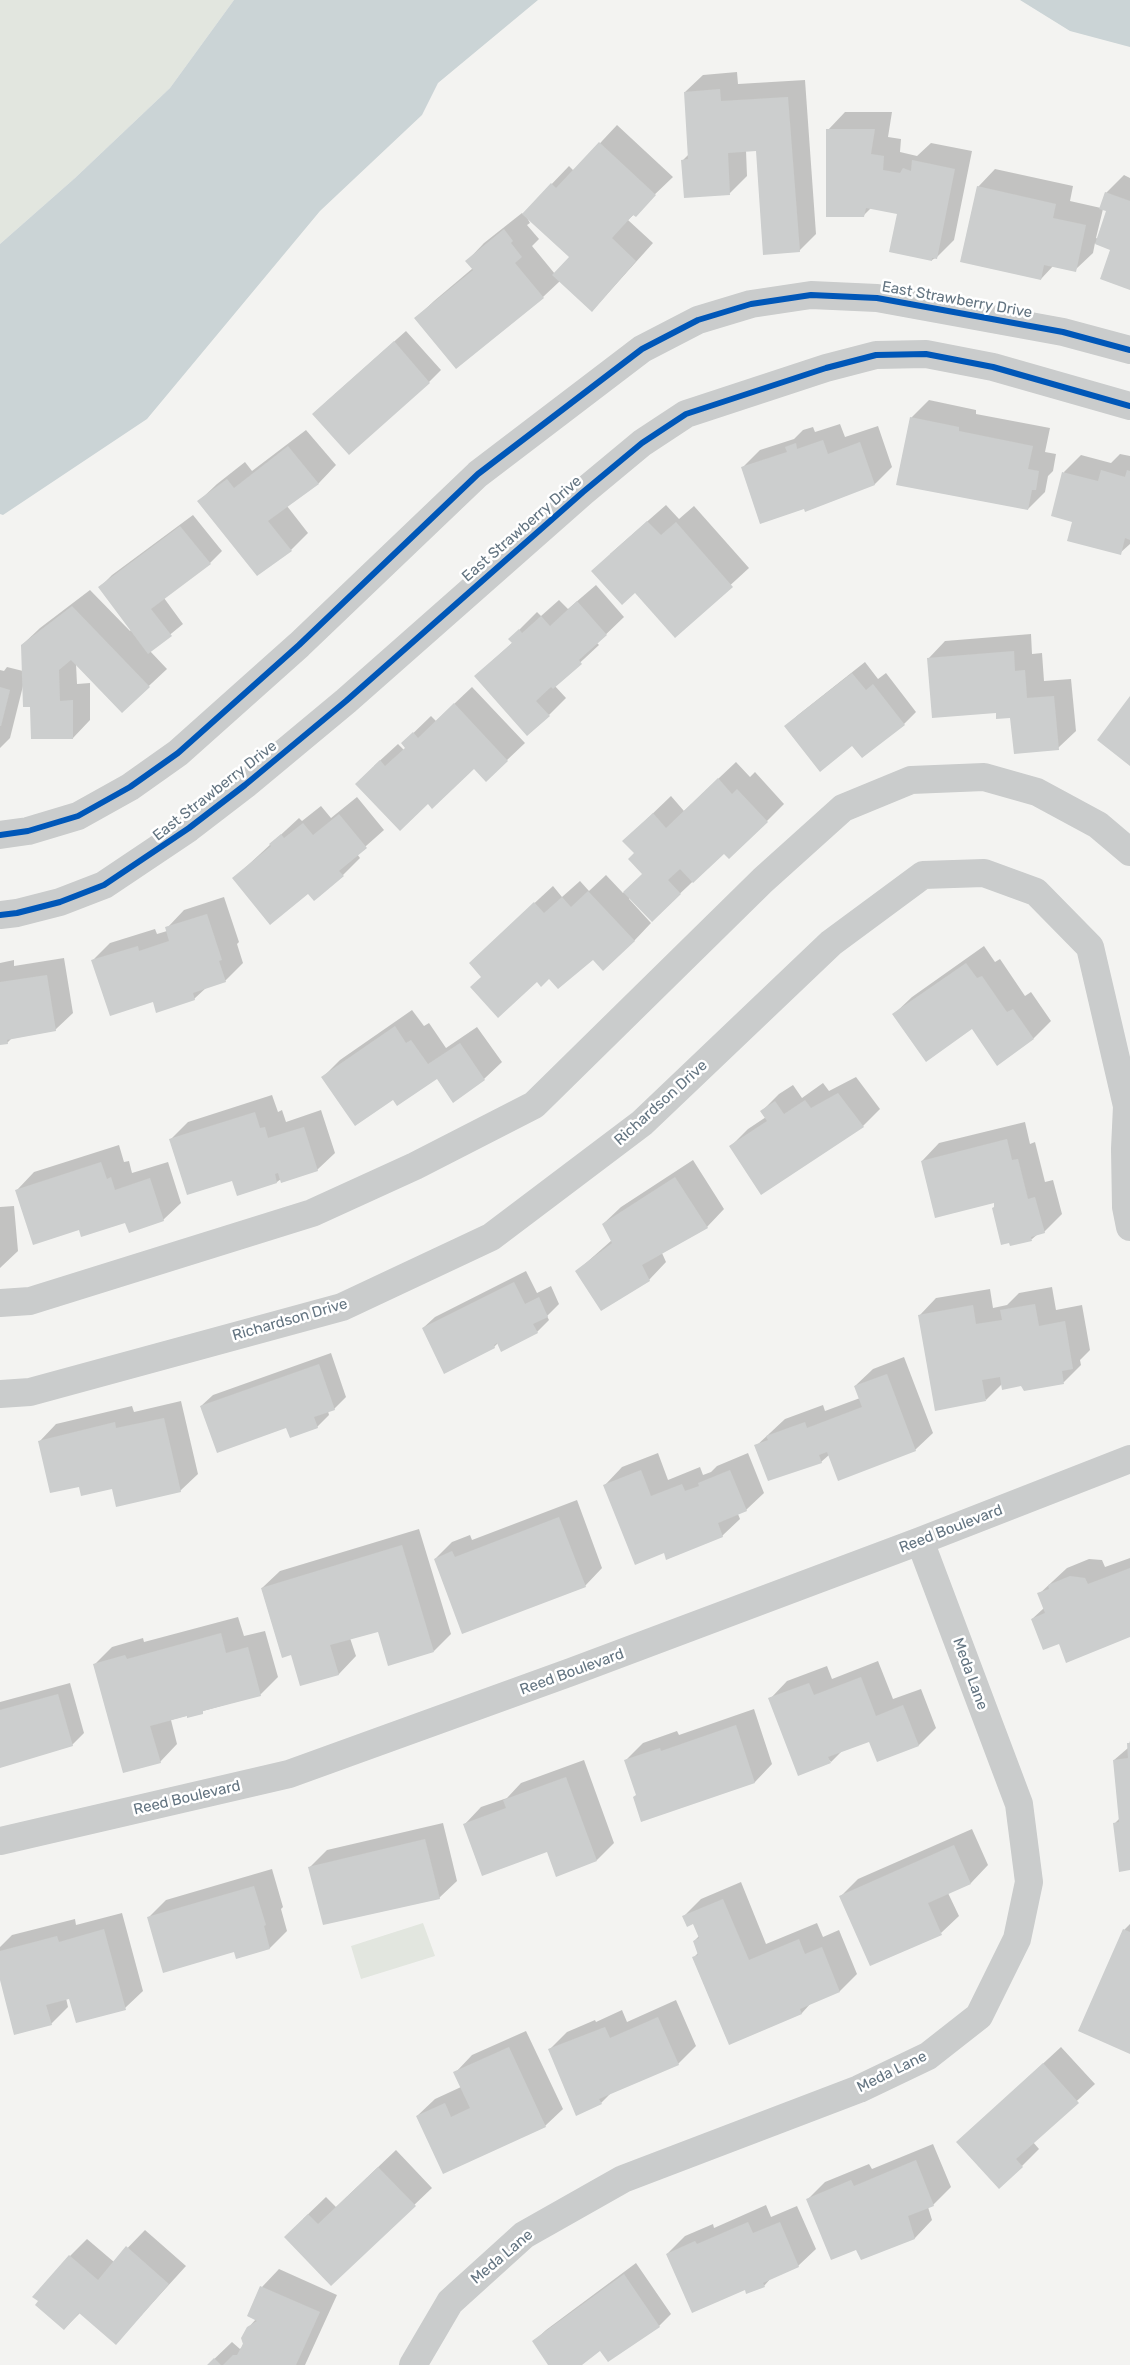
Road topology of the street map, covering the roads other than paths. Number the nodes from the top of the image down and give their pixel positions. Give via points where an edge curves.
1 (1130, 350) edge
2 (1130, 406) edge
3 (0, 835) edge
4 (1130, 852) edge
5 (0, 915) edge
6 (1129, 1103) edge
7 (1130, 1227) edge
8 (0, 1303) edge
9 (0, 1394) edge
10 (1130, 1459) edge
11 (920, 1541) junction
12 (0, 1841) edge
13 (413, 2365) edge

1 - 3 street, East Strawberry Drive via 1063,332 877,298 811,295 751,304 698,320 642,350 478,474 299,645 178,752 130,787 78,816 28,831
2 - 5 street, East Strawberry Drive via 993,366 918,354 876,355 686,414 634,449 346,701 189,828 104,885 60,902
4 - 8 street via 1098,825 1037,792 984,777 911,780 843,808 763,880 534,1105 415,1166 312,1213 30,1301
6 - 7 street, Richardson Drive via 1125,1149 1126,1208
6 - 9 street, Richardson Drive via 1090,947 1036,892 984,873 923,875 831,943 642,1123 491,1237 342,1307 30,1392
10 - 11 street, Reed Boulevard
11 - 12 street, Reed Boulevard via 289,1774
11 - 13 street, Meda Lane via 1019,1804 1029,1882 1017,1939 978,2016 928,2056 859,2089 623,2179 524,2235 450,2302

